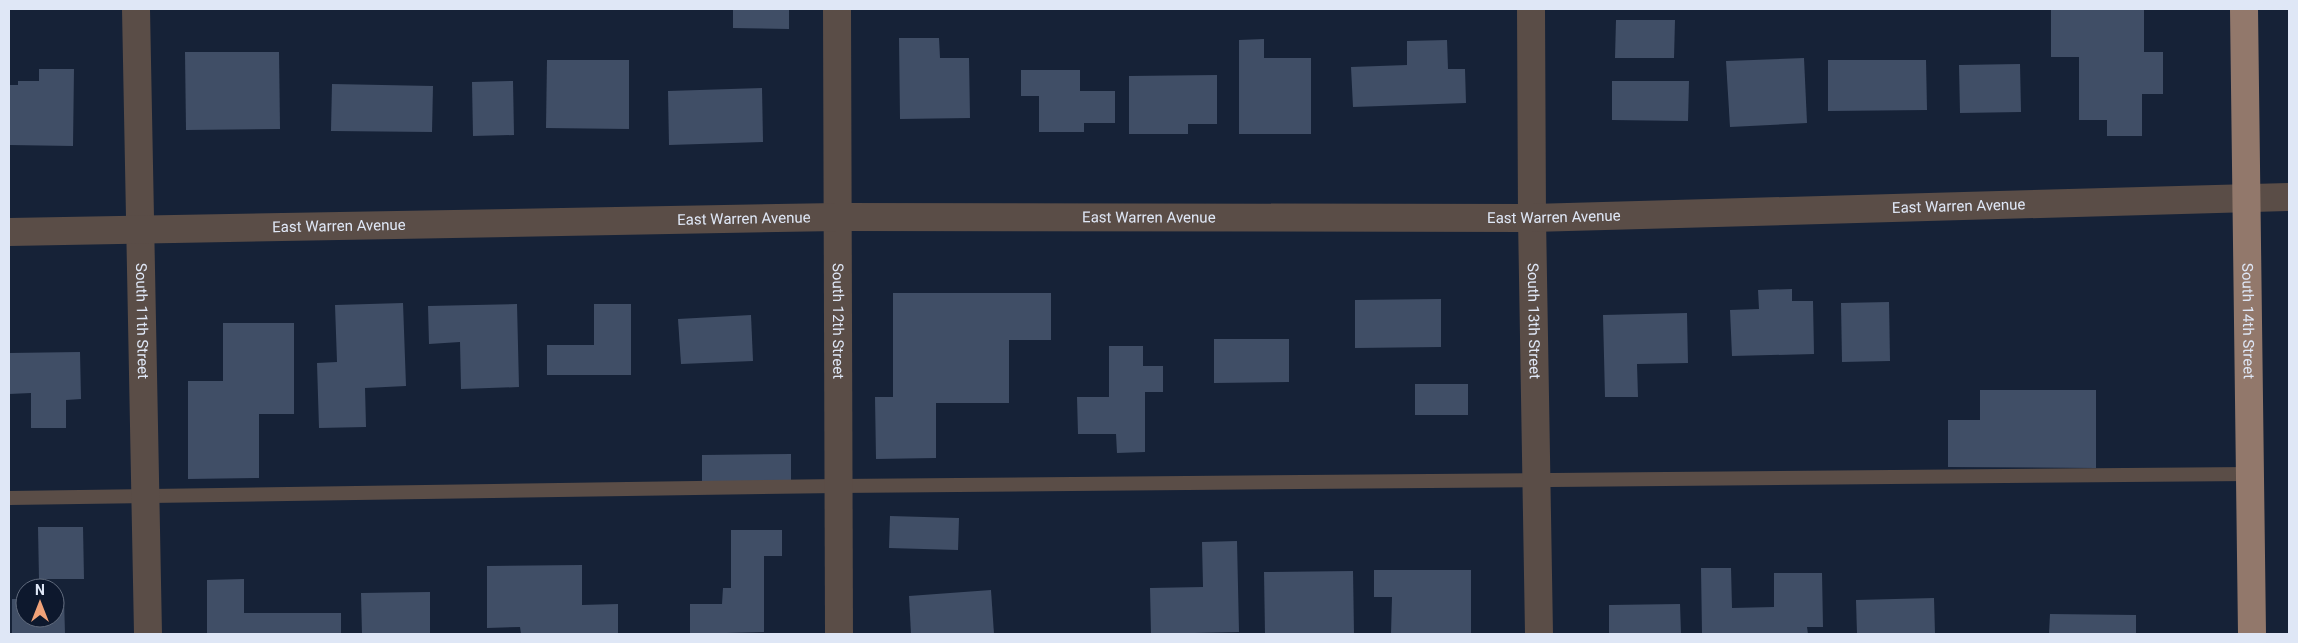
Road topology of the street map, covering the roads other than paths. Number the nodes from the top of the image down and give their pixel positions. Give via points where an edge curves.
1 (136, 9) edge
2 (837, 9) edge
3 (1531, 9) edge
4 (2244, 9) edge
5 (2289, 197) edge
6 (2247, 198) junction
7 (837, 216) junction
8 (1532, 218) junction
9 (140, 229) junction
10 (9, 232) edge
11 (2250, 474) junction
12 (1536, 480) junction
13 (838, 486) junction
14 (145, 495) junction
15 (9, 498) edge
16 (148, 634) edge
17 (839, 634) edge
18 (1539, 634) edge
19 (2252, 634) edge

1 - 9 street, South 11th Street
2 - 7 street, South 12th Street
3 - 8 street, South 13th Street
4 - 6 main road, South 14th Street
5 - 6 street, East Warren Avenue
6 - 8 street, East Warren Avenue
6 - 11 main road, South 14th Street
7 - 8 street, East Warren Avenue
7 - 9 street, East Warren Avenue
7 - 13 street, South 12th Street
8 - 12 street, South 13th Street
9 - 10 street, East Warren Avenue
9 - 14 street, South 11th Street
11 - 12 lane
11 - 19 main road, South 14th Street
12 - 13 lane
12 - 18 street, South 13th Street
13 - 14 lane
13 - 17 street, South 12th Street
14 - 15 lane
14 - 16 street, South 11th Street

